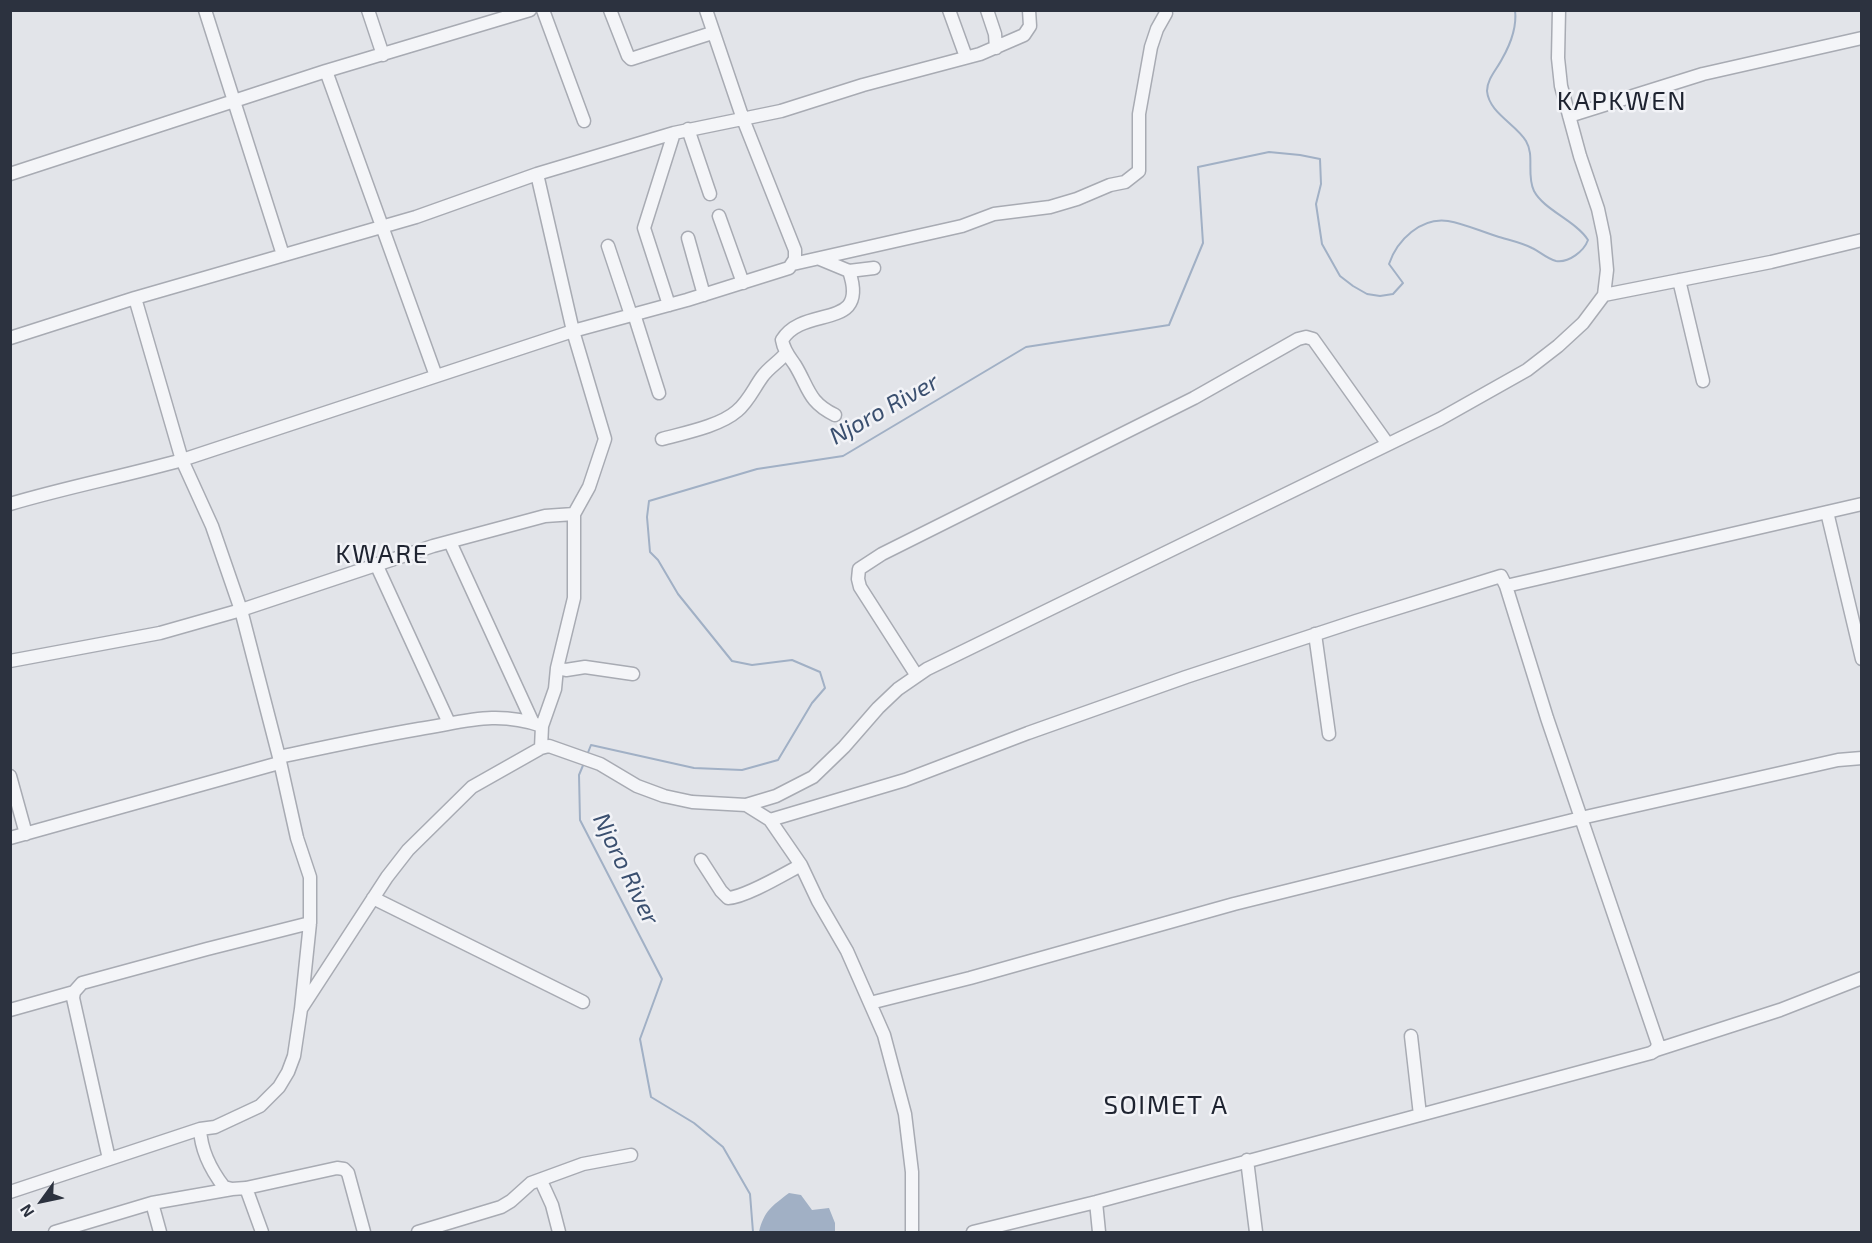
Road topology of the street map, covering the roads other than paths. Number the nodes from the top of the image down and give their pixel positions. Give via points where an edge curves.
1 (205, 10) edge
2 (369, 10) edge
3 (530, 10) edge
4 (543, 10) edge
5 (610, 10) edge
6 (706, 10) edge
7 (949, 10) edge
8 (987, 10) edge
9 (1029, 10) edge
10 (1559, 10) edge
11 (1166, 13) dead end
12 (712, 33) junction
13 (1862, 38) edge
14 (996, 48) junction
15 (383, 55) junction
16 (966, 57) junction
17 (326, 71) junction
18 (234, 101) junction
19 (1569, 116) junction
20 (743, 119) junction
21 (584, 121) dead end
22 (688, 129) junction
23 (674, 133) junction
24 (10, 174) edge
25 (537, 174) junction
26 (710, 194) dead end
27 (719, 216) dead end
28 (382, 226) junction
29 (688, 238) dead end
30 (1862, 240) edge
31 (608, 246) dead end
32 (283, 255) junction
33 (820, 259) junction
34 (793, 264) junction
35 (874, 268) dead end
36 (849, 271) junction
37 (1679, 280) junction
38 (742, 283) junction
39 (704, 295) junction
40 (1604, 295) junction
41 (135, 298) junction
42 (669, 305) junction
43 (632, 314) junction
44 (573, 331) junction
45 (10, 338) edge
46 (786, 353) junction
47 (436, 376) junction
48 (1703, 381) dead end
49 (659, 393) dead end
50 (835, 415) dead end
51 (662, 439) dead end
52 (1387, 443) junction
53 (182, 460) junction
54 (10, 504) edge
55 (1862, 504) edge
56 (1827, 512) junction
57 (574, 514) junction
58 (450, 542) junction
59 (376, 564) junction
60 (1506, 586) junction
61 (241, 610) junction
62 (1315, 634) junction
63 (1862, 659) edge
64 (10, 661) edge
65 (557, 668) junction
66 (633, 674) dead end
67 (916, 676) junction
68 (449, 723) junction
69 (538, 724) junction
70 (1329, 734) dead end
71 (541, 748) junction
72 (1862, 758) edge
73 (279, 760) junction
74 (10, 776) edge
75 (746, 805) junction
76 (1581, 818) junction
77 (770, 820) junction
78 (26, 834) junction
79 (10, 838) edge
80 (701, 860) dead end
81 (801, 865) junction
82 (373, 898) junction
83 (310, 923) junction
84 (1862, 978) edge
85 (74, 992) junction
86 (583, 1002) dead end
87 (870, 1003) junction
88 (301, 1009) junction
89 (10, 1010) edge
90 (1411, 1036) dead end
91 (1656, 1050) junction
92 (1420, 1115) junction
93 (200, 1129) junction
94 (631, 1155) dead end
95 (109, 1159) junction
96 (1247, 1160) junction
97 (543, 1180) junction
98 (246, 1188) junction
99 (232, 1189) junction
100 (11, 1190) edge
101 (1096, 1202) junction
102 (152, 1203) junction
103 (55, 1233) edge
104 (160, 1233) edge
105 (262, 1233) edge
106 (364, 1233) edge
107 (418, 1233) edge
108 (559, 1233) edge
109 (912, 1233) edge
110 (974, 1233) edge
111 (1099, 1233) edge
112 (1256, 1233) edge

1 - 18 street
2 - 15 street
3 - 15 street
4 - 21 street
5 - 12 street via 631,59
6 - 12 street
7 - 16 street
8 - 14 street
9 - 14 street via 1030,26 1024,35
10 - 19 street via 1558,58
11 - 33 street via 1151,47 1139,114 1139,171 1133,177 1050,207 994,214 962,226
12 - 20 street
13 - 19 street via 1703,74
14 - 16 street
15 - 17 street
16 - 20 street
17 - 18 street
17 - 28 street
18 - 24 street
18 - 32 street
19 - 40 street via 1604,237
20 - 22 street
20 - 34 street via 795,250
22 - 23 street
22 - 26 street
23 - 25 street
23 - 42 street via 644,228
25 - 28 street
25 - 44 street
27 - 38 street
28 - 32 street
28 - 47 street
29 - 39 street
30 - 37 street
31 - 43 street
32 - 41 street
33 - 34 street
33 - 36 street
34 - 38 street via 783,271
35 - 36 street
36 - 46 street via 854,291 850,306 794,326 782,340
37 - 40 street
37 - 48 street
38 - 39 street
39 - 42 street
40 - 52 street via 1583,323 1527,370 1440,419
41 - 45 street
41 - 53 street
42 - 43 street
43 - 44 street
43 - 49 street
44 - 47 street
44 - 57 street via 605,439 589,487
46 - 50 street via 817,403
46 - 51 street via 767,371 737,412 710,425
47 - 53 street
52 - 67 street
52 - 67 street via 1312,339 1298,339 1194,398 859,569 861,587
53 - 54 street
53 - 61 street via 213,526
55 - 56 street
56 - 60 street
56 - 63 street
57 - 58 street via 545,516
57 - 65 street via 573,598
58 - 59 street
58 - 69 street
59 - 61 street
59 - 68 street
60 - 62 street via 1501,576
60 - 76 street
61 - 64 street via 160,633
61 - 73 street
62 - 70 street
62 - 77 street via 1028,733 905,780
65 - 66 street
65 - 69 street via 555,689
67 - 75 street via 878,708 813,777 776,796
68 - 69 street via 485,717
68 - 73 street via 375,736
69 - 71 street
71 - 75 street via 549,746 600,764 637,786 664,796
71 - 82 street via 472,787 408,850
72 - 76 street via 1838,760
73 - 78 street
73 - 83 street via 310,877
74 - 78 street
75 - 77 street
76 - 87 street via 1234,904
76 - 91 street via 1658,1044
77 - 81 street
78 - 79 street
80 - 81 street via 728,898
81 - 87 street
82 - 86 street
82 - 88 street
83 - 85 street via 82,983
83 - 88 street
84 - 91 street via 1780,1010
85 - 89 street
85 - 95 street
87 - 109 street via 884,1035 905,1114 912,1172
88 - 93 street via 294,1056 279,1087 253,1110 215,1127
90 - 92 street
91 - 92 street
92 - 96 street
93 - 95 street
93 - 99 street via 200,1142 215,1175 224,1187
94 - 97 street via 583,1164
95 - 100 street
96 - 101 street
96 - 112 street
97 - 107 street via 531,1183 501,1207
97 - 108 street
98 - 99 street
98 - 105 street
98 - 106 street via 332,1168 344,1169 351,1180
99 - 102 street
101 - 110 street
101 - 111 street
102 - 103 street
102 - 104 street

